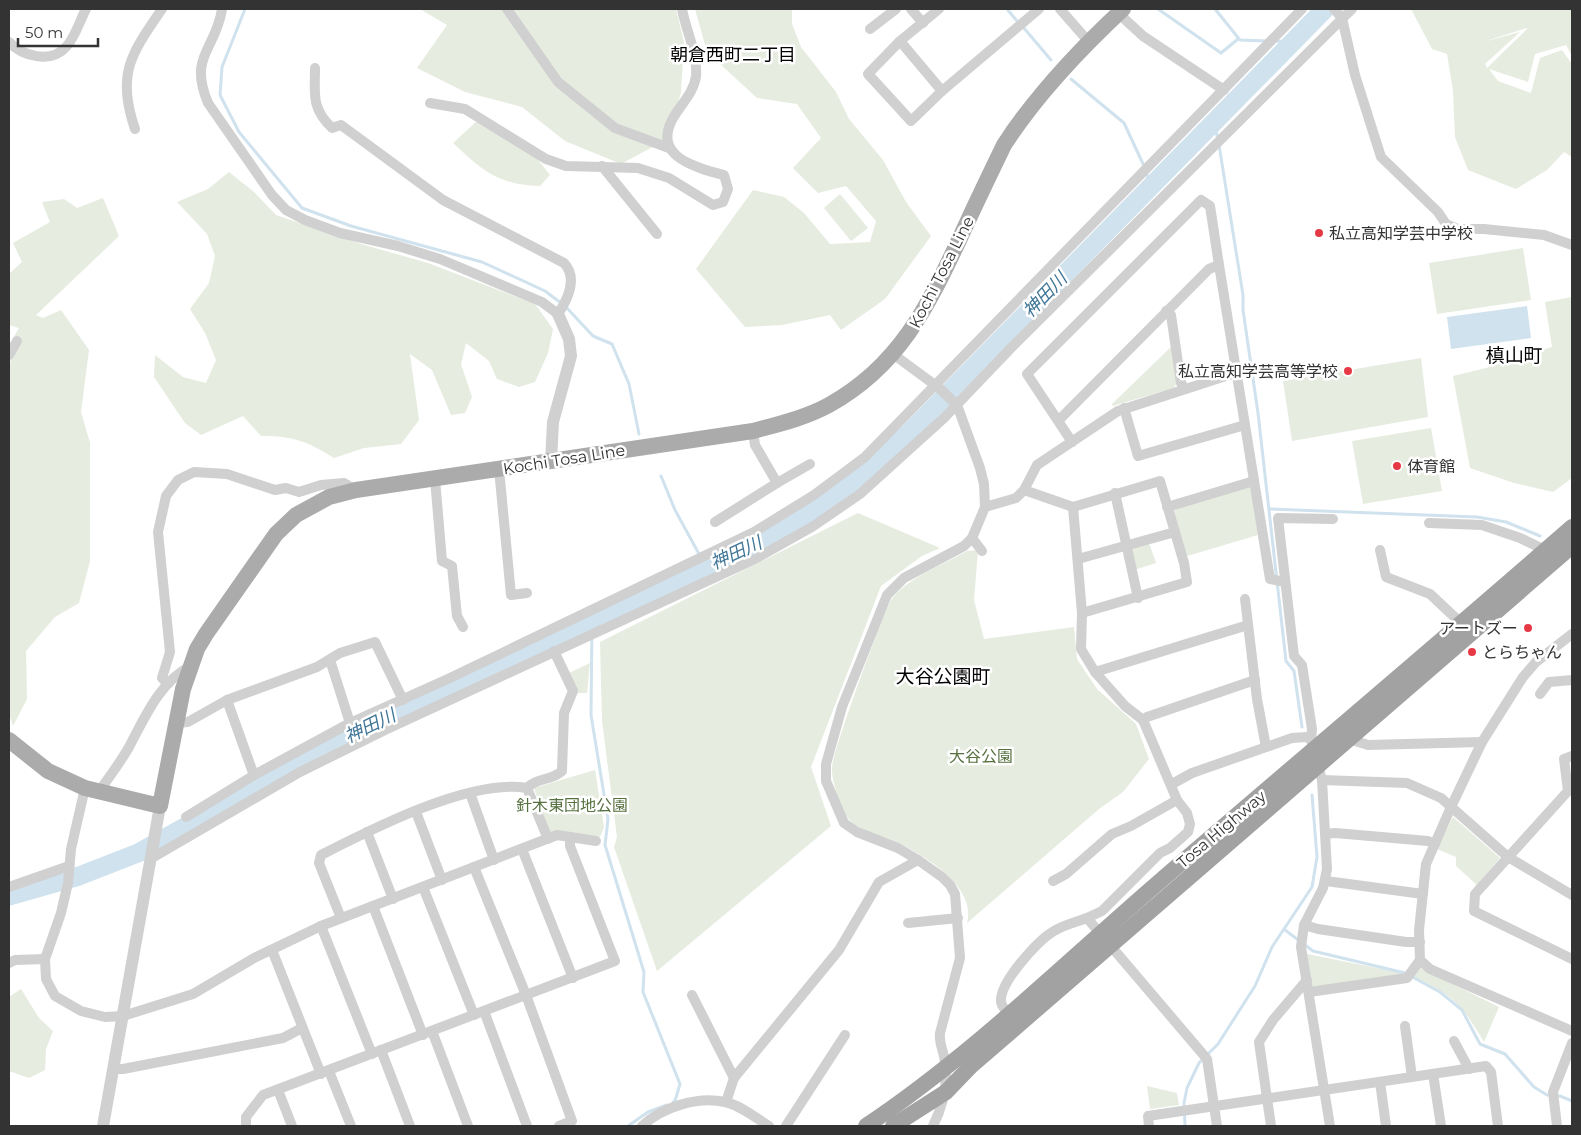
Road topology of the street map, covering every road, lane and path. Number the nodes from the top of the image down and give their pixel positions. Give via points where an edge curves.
1 (86, 9) edge
2 (162, 9) edge
3 (222, 9) edge
4 (507, 9) edge
5 (682, 9) edge
6 (896, 9) edge
7 (911, 9) edge
8 (940, 9) edge
9 (1039, 9) edge
10 (1060, 9) edge
11 (1302, 9) edge
12 (1352, 9) edge
13 (1121, 11) edge
14 (1339, 14) edge
15 (923, 23) junction
16 (870, 29) dead end
17 (900, 41) junction
18 (1088, 41) junction
19 (9, 42) edge
20 (315, 68) dead end
21 (1224, 90) junction
22 (942, 91) junction
23 (430, 103) dead end
24 (135, 129) dead end
25 (669, 148) junction
26 (602, 166) junction
27 (657, 234) dead end
28 (1572, 245) edge
29 (1219, 265) junction
30 (1166, 311) junction
31 (558, 314) junction
32 (17, 341) dead end
33 (893, 354) junction
34 (9, 355) edge
35 (1235, 373) junction
36 (938, 387) junction
37 (1185, 389) junction
38 (956, 404) junction
39 (1124, 408) junction
40 (1059, 420) junction
41 (1245, 425) junction
42 (753, 431) junction
43 (1072, 442) junction
44 (551, 462) junction
45 (810, 464) dead end
46 (499, 469) junction
47 (435, 478) junction
48 (1254, 481) junction
49 (777, 483) junction
50 (356, 490) junction
51 (1024, 490) junction
52 (1115, 493) junction
53 (985, 507) junction
54 (1073, 507) junction
55 (1167, 507) junction
56 (1333, 519) dead end
57 (715, 522) dead end
58 (1429, 523) dead end
59 (1572, 526) edge
60 (1175, 532) junction
61 (972, 538) junction
62 (1126, 546) junction
63 (1571, 548) edge
64 (1380, 550) dead end
65 (1545, 550) junction
66 (982, 552) dead end
67 (1078, 559) junction
68 (1280, 581) junction
69 (527, 593) dead end
70 (1138, 598) junction
71 (1245, 599) dead end
72 (1082, 613) junction
73 (1462, 624) junction
74 (1248, 625) junction
75 (463, 627) dead end
76 (1572, 634) edge
77 (554, 652) junction
78 (330, 660) junction
79 (192, 665) junction
80 (1095, 672) junction
81 (1255, 680) junction
82 (1572, 680) edge
83 (168, 684) junction
84 (1540, 694) dead end
85 (227, 700) junction
86 (403, 700) junction
87 (1144, 720) junction
88 (176, 723) junction
89 (350, 723) junction
90 (1349, 739) junction
91 (9, 740) edge
92 (1482, 742) junction
93 (1266, 747) junction
94 (1572, 756) edge
95 (1316, 759) junction
96 (256, 774) junction
97 (1172, 784) junction
98 (527, 788) junction
99 (92, 790) junction
100 (1570, 791) edge
101 (470, 793) junction
102 (1177, 800) junction
103 (160, 806) junction
104 (1450, 807) junction
105 (416, 812) junction
106 (186, 817) dead end
107 (367, 832) junction
108 (1325, 834) junction
109 (570, 838) junction
110 (548, 839) junction
111 (596, 841) dead end
112 (1435, 844) junction
113 (522, 849) junction
114 (153, 855) junction
115 (1508, 857) junction
116 (494, 860) junction
117 (918, 860) junction
118 (474, 867) junction
119 (69, 869) junction
120 (442, 880) junction
121 (1053, 881) dead end
122 (1326, 881) junction
123 (9, 887) edge
124 (423, 887) junction
125 (1423, 894) junction
126 (1572, 895) edge
127 (393, 899) junction
128 (373, 906) junction
129 (341, 918) junction
130 (958, 918) junction
131 (1087, 918) junction
132 (908, 923) dead end
133 (321, 926) junction
134 (1302, 930) junction
135 (1106, 940) junction
136 (1420, 942) junction
137 (272, 950) junction
138 (45, 959) junction
139 (1572, 959) edge
140 (1420, 960) junction
141 (9, 963) edge
142 (573, 978) junction
143 (1307, 980) junction
144 (1308, 992) junction
145 (526, 995) junction
146 (692, 995) dead end
147 (479, 1013) junction
148 (1010, 1014) junction
149 (123, 1016) junction
150 (1404, 1026) dead end
151 (302, 1028) junction
152 (1572, 1032) edge
153 (428, 1033) junction
154 (845, 1035) dead end
155 (1454, 1041) dead end
156 (1572, 1043) edge
157 (376, 1052) junction
158 (114, 1068) junction
159 (946, 1069) junction
160 (1469, 1069) junction
161 (325, 1072) junction
162 (1433, 1074) junction
163 (1412, 1077) junction
164 (734, 1078) junction
165 (1380, 1082) junction
166 (278, 1090) junction
167 (1325, 1090) junction
168 (946, 1092) junction
169 (1267, 1099) junction
170 (726, 1102) junction
171 (1215, 1105) junction
172 (103, 1126) edge
173 (246, 1126) edge
174 (292, 1126) edge
175 (351, 1126) edge
176 (410, 1126) edge
177 (468, 1126) edge
178 (527, 1126) edge
179 (559, 1126) edge
180 (642, 1126) edge
181 (769, 1126) edge
182 (786, 1126) edge
183 (866, 1126) edge
184 (893, 1126) edge
185 (933, 1126) edge
186 (1149, 1126) edge
187 (1218, 1126) edge
188 (1271, 1126) edge
189 (1330, 1126) edge
190 (1386, 1126) edge
191 (1441, 1126) edge
192 (1498, 1126) edge
193 (1557, 1126) edge

1 - 19 street via 66,47 54,55 28,56
2 - 24 street via 134,53 124,84
3 - 31 street via 200,68 201,86 208,103 286,210 340,233 440,259 542,302
4 - 25 street via 558,82 615,128
5 - 25 street via 697,62 696,78 672,120 667,134
6 - 16 street
7 - 15 street
8 - 15 street
9 - 22 street
10 - 18 street
11 - 21 street
12 - 14 street
13 - 18 main road, Kochi Tosa Line
13 - 21 street via 1144,36
14 - 28 street via 1381,157 1438,212 1446,224 1458,230 1484,229 1544,235
14 - 38 street
15 - 17 street
17 - 22 street
17 - 22 street via 868,74 911,121
18 - 33 main road, Kochi Tosa Line via 1020,120 1004,145 936,290 911,332
20 - 31 street via 315,103 320,117 332,128 341,125 443,200 570,269 567,300
21 - 36 street
23 - 26 street via 465,109 546,159 566,166
25 - 26 street via 683,162 724,175 728,189 724,202 713,205 669,178 638,168
26 - 27 street
29 - 30 street via 1209,268
29 - 35 street
29 - 40 street via 1210,206 1201,200 1027,374
30 - 37 street via 1171,315
30 - 40 street
31 - 44 street via 569,339 571,356 553,422
32 - 34 street
33 - 36 street
33 - 42 main road, Kochi Tosa Line via 872,376 828,406 797,419
35 - 37 street
35 - 41 street
36 - 38 street
36 - 86 street via 866,457 814,496 754,532
37 - 39 street
38 - 53 street via 980,468
38 - 77 street via 860,494 812,528
39 - 41 street via 1138,456
39 - 43 street
40 - 43 street
41 - 48 street
42 - 44 main road, Kochi Tosa Line
42 - 49 street via 754,445
43 - 51 street via 1037,466
44 - 46 main road, Kochi Tosa Line
45 - 49 street
46 - 47 main road, Kochi Tosa Line
46 - 69 street via 511,595
47 - 50 main road, Kochi Tosa Line
47 - 75 street via 442,561 452,566 457,616
48 - 55 street
48 - 68 street via 1270,579
49 - 57 street
50 - 79 main road, Kochi Tosa Line via 309,506 276,534 206,634
50 - 83 street via 344,483 321,485 299,492 286,488 275,490 227,474 194,472 178,480 166,496 158,532 170,652 162,678
51 - 53 street via 1016,498
51 - 54 street
52 - 54 street
52 - 55 street via 1160,481
52 - 62 street
53 - 61 street
54 - 67 street
55 - 60 street
56 - 68 street via 1278,518
58 - 65 street via 1482,525
59 - 65 highway, Tosa Highway
60 - 62 street
60 - 70 street via 1187,582
61 - 66 street
61 - 117 street via 964,546 904,578 887,595 842,707 826,764 826,781 844,823
62 - 67 street
62 - 70 street
63 - 90 highway, Tosa Highway
64 - 73 street via 1386,577 1430,594
65 - 73 highway, Tosa Highway
67 - 72 street
68 - 95 street via 1294,656 1302,664
70 - 72 street
71 - 74 street
72 - 80 street via 1081,649
73 - 95 highway, Tosa Highway
74 - 80 street
74 - 81 street
76 - 92 street via 1536,662 1523,677
77 - 98 street via 573,690 564,713 562,771 558,775 534,780
77 - 114 street via 300,772
78 - 85 street
78 - 86 street via 340,652 374,642
78 - 89 street
79 - 83 street
79 - 88 main road, Kochi Tosa Line
80 - 87 street via 1124,706
81 - 87 street
81 - 93 street
82 - 84 street via 1549,682
83 - 99 street via 142,720 128,747
85 - 88 street via 188,722
85 - 96 street
86 - 89 street
87 - 97 street
88 - 103 main road, Kochi Tosa Line
89 - 96 street
90 - 92 street via 1368,745
90 - 95 highway, Tosa Highway
91 - 99 main road via 48,771
92 - 104 street
93 - 95 street via 1292,738 1308,737
93 - 97 street via 1192,773
94 - 100 street via 1564,758
95 - 104 street via 1407,782 1441,798
95 - 108 street
95 - 135 highway, Tosa Highway
96 - 106 street
97 - 102 street
98 - 101 street via 512,785
98 - 110 street
99 - 103 main road
99 - 119 street
100 - 115 street
101 - 105 street
101 - 116 street
102 - 121 street via 1112,834 1066,874
102 - 131 street via 1187,814 1188,832 1160,853 1102,911
103 - 114 street
104 - 112 street
104 - 115 street
105 - 107 street
105 - 120 street
107 - 127 street
107 - 129 street via 321,855 319,863
108 - 112 street
108 - 122 street
109 - 110 street via 557,835
109 - 111 street
109 - 142 street via 570,846 615,961
110 - 113 street
112 - 125 street via 1426,864
113 - 116 street
113 - 142 street
114 - 149 street
115 - 126 street
115 - 139 street via 1475,894 1474,911
116 - 118 street
117 - 130 street via 950,885 955,894
117 - 164 street via 879,882 839,950
118 - 120 street
118 - 145 street
119 - 123 street
119 - 138 street via 56,934
120 - 124 street
122 - 125 street
122 - 134 street
124 - 127 street
124 - 147 street
125 - 136 street
127 - 128 street
128 - 129 street
128 - 153 street
129 - 133 street
130 - 132 street
130 - 159 street via 960,958 939,1042
131 - 135 street
131 - 148 street via 1054,931 1031,950 1015,971 1000,1000
133 - 137 street
133 - 157 street
134 - 136 street via 1318,929
134 - 143 street via 1301,947
135 - 148 highway, Tosa Highway
135 - 168 highway, Tosa Highway
135 - 171 street via 1204,1055
136 - 140 street
137 - 149 street via 193,994
137 - 151 street
138 - 141 street
138 - 149 street via 46,980 56,996 81,1012 104,1017
140 - 144 street via 1410,975
140 - 152 street via 1430,969
142 - 145 street
143 - 144 street
143 - 169 street via 1260,1037
144 - 167 street
145 - 147 street
145 - 179 street via 572,1121
146 - 164 street
147 - 153 street
147 - 178 street
148 - 159 highway, Tosa Highway
149 - 158 street
150 - 163 street
151 - 158 street via 283,1038 123,1069
151 - 161 street
153 - 157 street
153 - 177 street
154 - 182 street
155 - 160 street
156 - 193 street via 1553,1096
157 - 161 street
157 - 176 street
158 - 172 street
159 - 168 street
159 - 183 highway, Tosa Highway
160 - 162 street
160 - 192 street via 1486,1066 1491,1072
161 - 166 street
161 - 175 street
162 - 163 street
162 - 191 street
163 - 165 street
164 - 170 street
165 - 167 street
165 - 190 street
166 - 173 street via 263,1095 246,1117
166 - 174 street
167 - 169 street
167 - 189 street
168 - 184 highway, Tosa Highway
168 - 185 street
169 - 171 street
169 - 188 street
170 - 180 street via 708,1100 684,1104 661,1113
170 - 181 street
171 - 186 street via 1148,1116
171 - 187 street

